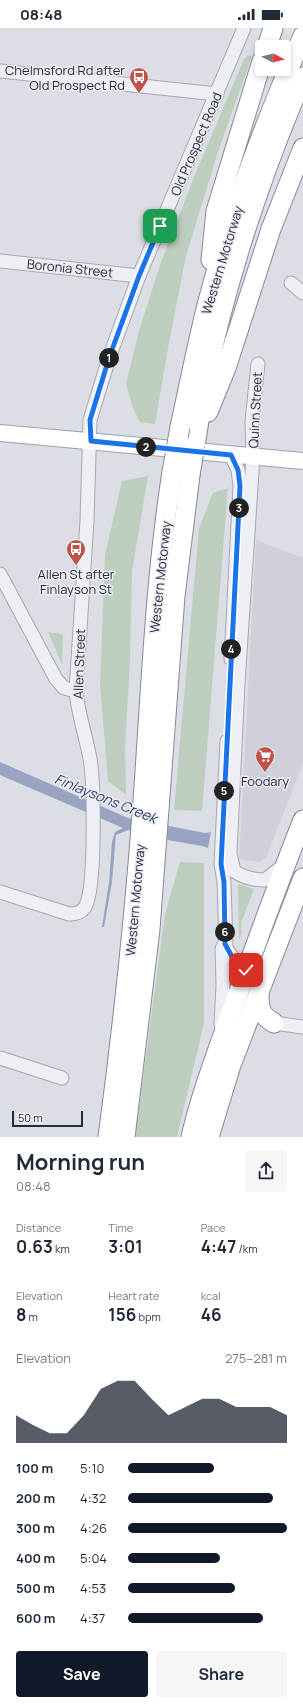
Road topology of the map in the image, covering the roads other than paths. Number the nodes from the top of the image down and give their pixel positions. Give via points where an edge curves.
1 (244, 28) edge
2 (273, 28) edge
3 (303, 36) edge
4 (269, 40) edge
5 (0, 71) edge
6 (257, 76) edge
7 (303, 77) edge
8 (217, 94) junction
9 (303, 148) edge
10 (0, 261) edge
11 (139, 276) junction
12 (291, 283) dead end
13 (303, 293) edge
14 (207, 305) junction
15 (258, 364) dead end
16 (0, 433) edge
17 (194, 433) junction
18 (91, 441) junction
19 (231, 455) junction
20 (252, 457) junction
21 (303, 461) edge
22 (0, 574) edge
23 (76, 691) junction
24 (303, 820) edge
25 (149, 844) junction
26 (287, 862) junction
27 (303, 878) edge
28 (0, 892) edge
29 (225, 944) junction
30 (246, 970) junction
31 (259, 990) junction
32 (274, 1022) joint
33 (303, 1027) edge
34 (219, 1043) junction
35 (0, 1058) edge
36 (62, 1078) dead end
37 (108, 1137) edge
38 (125, 1137) edge
39 (191, 1137) edge
40 (209, 1137) edge

1 - 8 street, Old Prospect Road
2 - 4 highway
3 - 14 highway, Western Motorway via 261,136
5 - 8 street
6 - 14 highway via 216,211
7 - 17 highway, Western Motorway via 248,221 216,335
8 - 11 street, Old Prospect Road
9 - 17 highway via 271,228 226,368
10 - 11 street, Boronia Street
11 - 18 street, Old Prospect Road via 90,420
12 - 13 street
14 - 17 highway, Western Motorway
15 - 20 street, Quinn Street via 252,421
16 - 18 main road
17 - 25 highway, Western Motorway, bridge via 181,473 175,596
18 - 19 main road
18 - 23 street, Allen Street
19 - 20 main road
19 - 29 street via 238,470 240,486 221,838
20 - 21 main road
20 - 26 street via 230,854 234,871 256,880 265,880
22 - 23 street via 56,679 64,688
23 - 28 street, Allen Street via 77,709 90,758 93,822 90,890 85,908 69,914
24 - 26 highway
25 - 37 highway, Western Motorway via 128,970
25 - 38 highway, Western Motorway via 142,1002
26 - 30 highway
27 - 31 highway
29 - 30 street via 232,957
29 - 34 street via 222,949 223,1001
30 - 31 street via 257,982
30 - 34 highway
31 - 32 highway via 261,1012 265,1018
31 - 40 highway via 231,1065
32 - 33 street
34 - 39 highway
35 - 36 street

